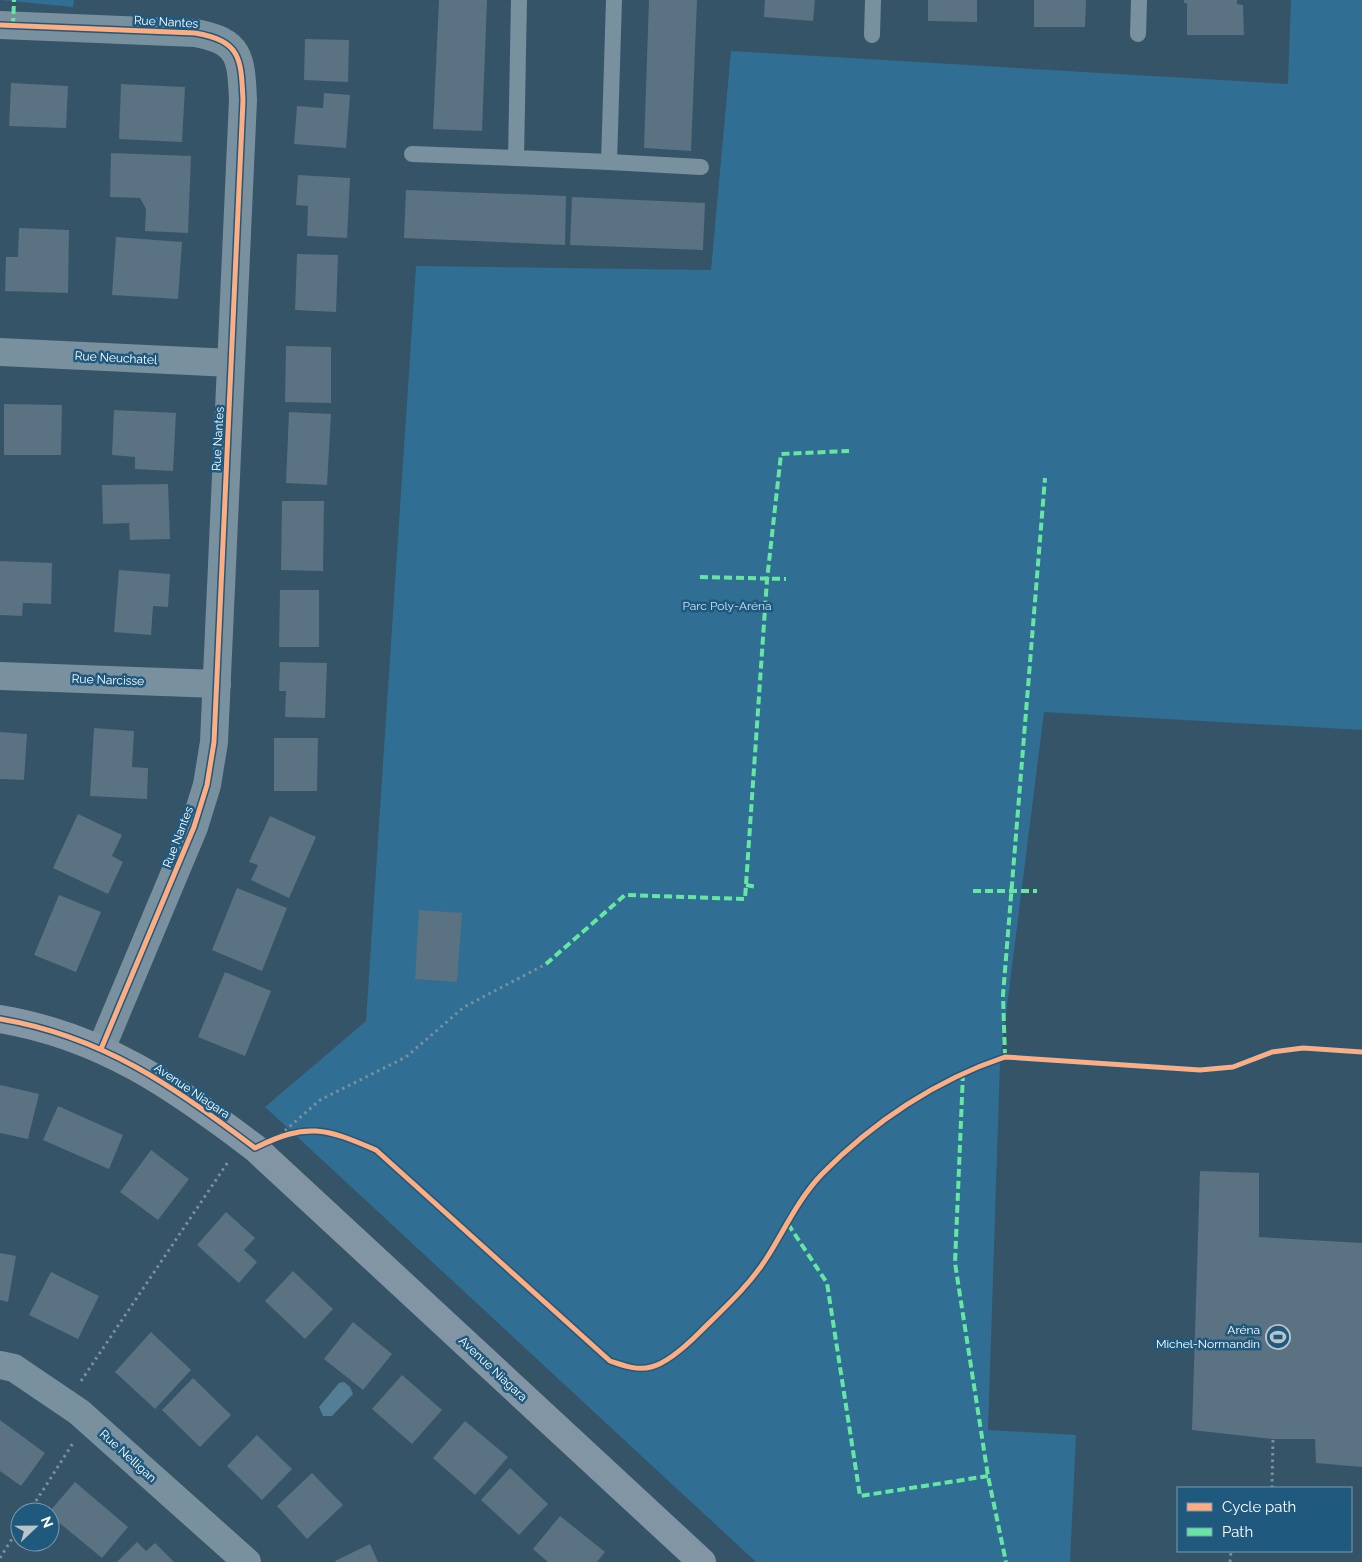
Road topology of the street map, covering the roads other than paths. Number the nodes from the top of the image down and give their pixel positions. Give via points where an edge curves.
1 (519, 0) edge
2 (614, 0) edge
3 (873, 0) edge
4 (1139, 0) edge
5 (0, 25) edge
6 (1138, 34) dead end
7 (872, 35) dead end
8 (412, 154) dead end
9 (516, 158) junction
10 (610, 162) junction
11 (701, 167) dead end
12 (0, 352) edge
13 (231, 364) junction
14 (0, 676) edge
15 (217, 684) junction
16 (0, 1019) edge
17 (100, 1049) junction
18 (0, 1365) edge
19 (247, 1562) edge
20 (702, 1562) edge

1 - 9 lane
2 - 10 lane
3 - 7 lane
4 - 6 lane
5 - 13 street, Rue Nantes via 195,33 217,36 234,49 242,70 243,100
8 - 9 lane
9 - 10 lane
10 - 11 lane
12 - 13 street, Rue Neuchatel
13 - 15 street, Rue Nantes
14 - 15 street, Rue Narcisse
15 - 17 street, Rue Nantes via 214,742 207,785 194,827
16 - 17 street, Avenue Niagara via 47,1030
17 - 20 street, Avenue Niagara via 152,1075 255,1148
18 - 19 street, Rue Nelligan via 14,1368 79,1412

